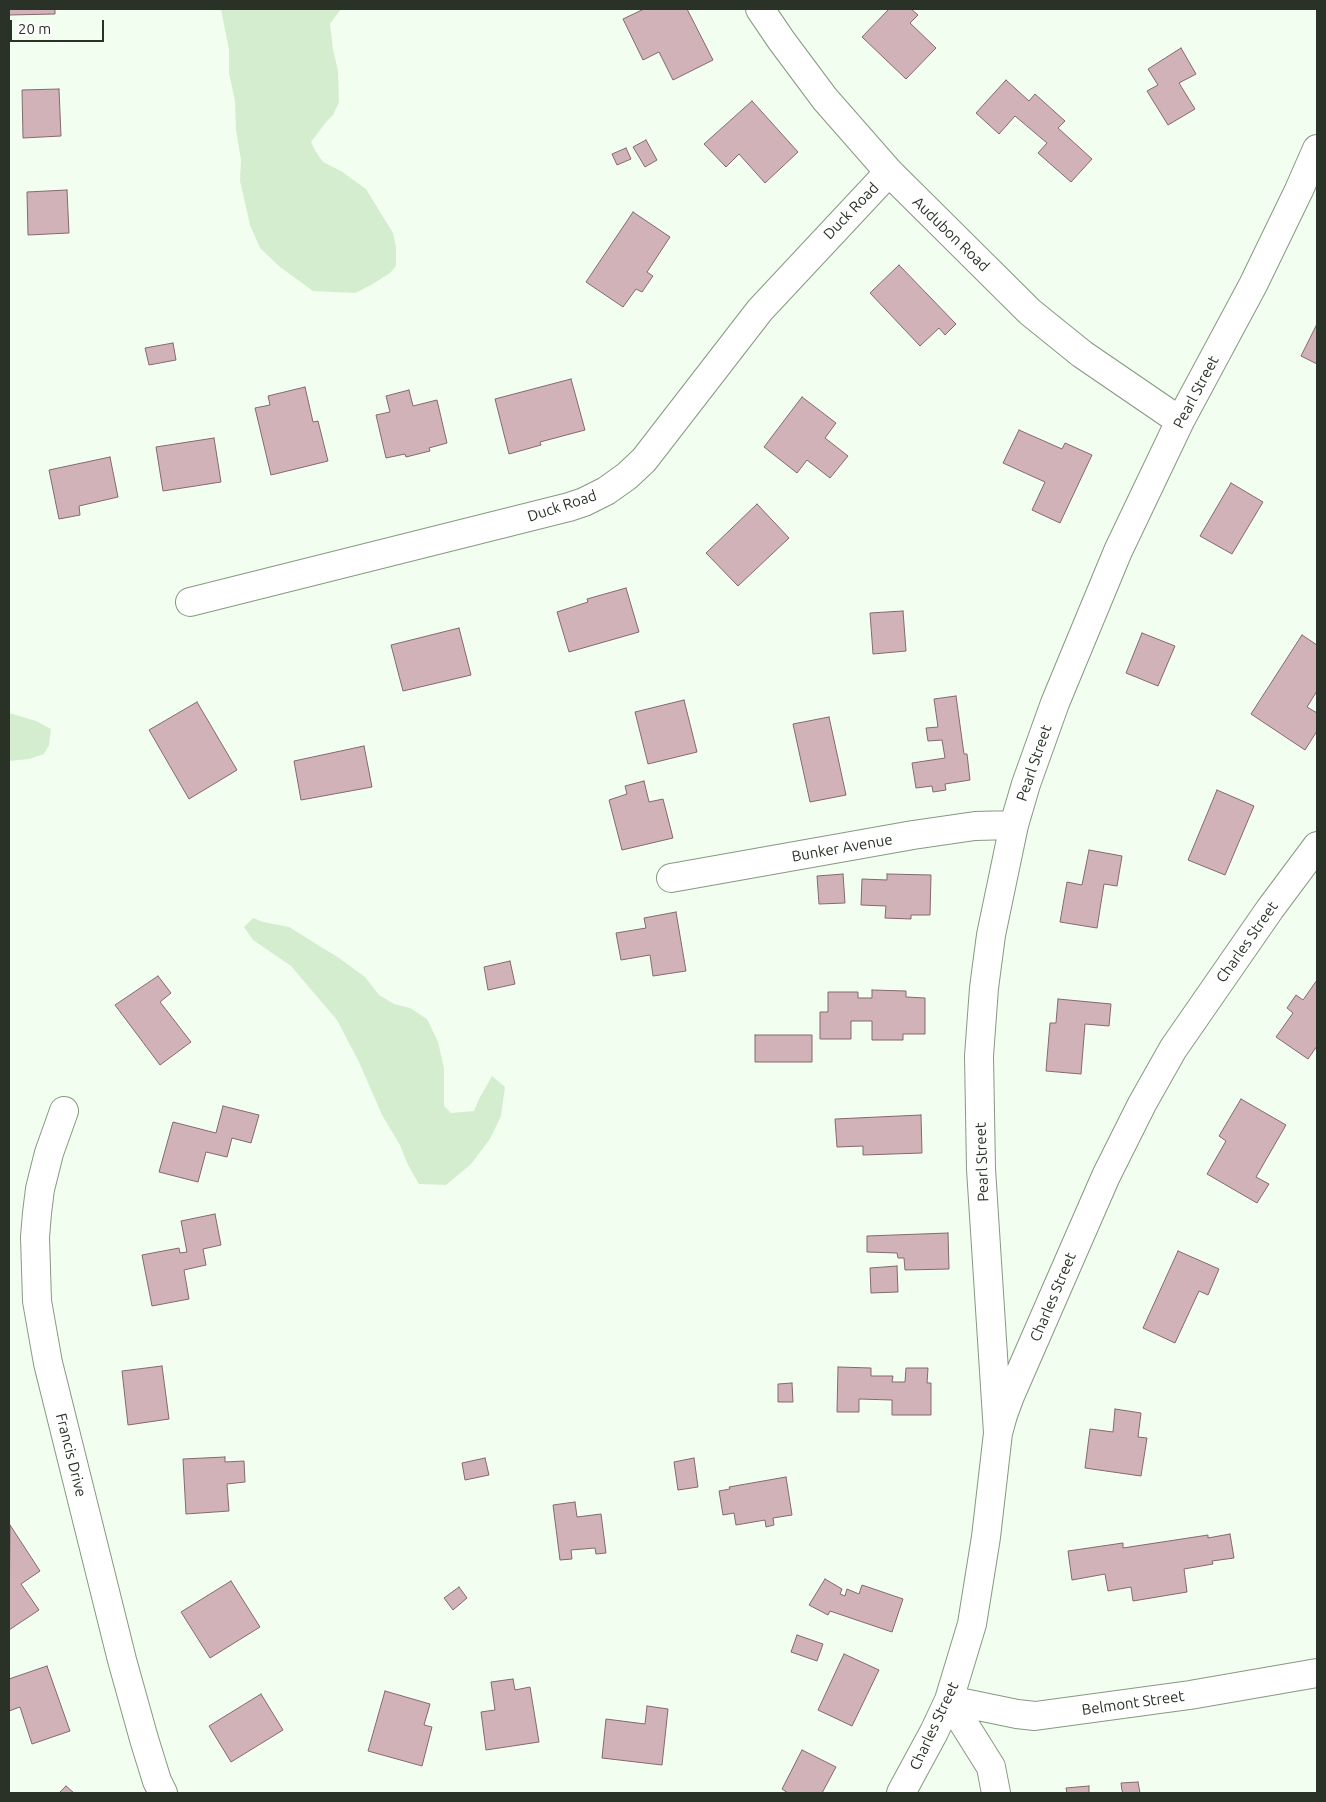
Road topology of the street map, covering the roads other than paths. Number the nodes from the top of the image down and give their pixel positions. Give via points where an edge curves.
1 (760, 9) edge
2 (1317, 149) edge
3 (889, 172) junction
4 (1180, 421) junction
5 (190, 602) dead end
6 (1014, 825) junction
7 (1317, 846) edge
8 (671, 878) dead end
9 (64, 1111) dead end
10 (998, 1433) junction
11 (1317, 1673) edge
12 (949, 1700) junction
13 (908, 1791) edge
14 (163, 1793) edge
15 (996, 1793) edge

1 - 3 street, Audubon Road via 825,99
2 - 4 street, Pearl Street via 1253,285
3 - 4 street, Audubon Road via 1030,312 1082,354
3 - 5 street, Duck Road via 760,310 644,460 606,491 569,507
4 - 6 street, Pearl Street via 1118,551 1076,651 1041,741
6 - 8 street, Bunker Avenue via 975,826 913,835
6 - 10 street, Pearl Street via 991,935 979,1056 980,1169
7 - 10 street, Charles Street via 1212,990 1142,1104 1106,1176 1010,1396
9 - 14 street, Francis Drive via 40,1189 35,1237 37,1301 48,1363 122,1660
10 - 12 street, Charles Street via 979,1588 972,1624
11 - 12 street, Belmont Street via 1190,1695 1035,1716
12 - 13 street, Charles Street
12 - 15 street via 991,1767

